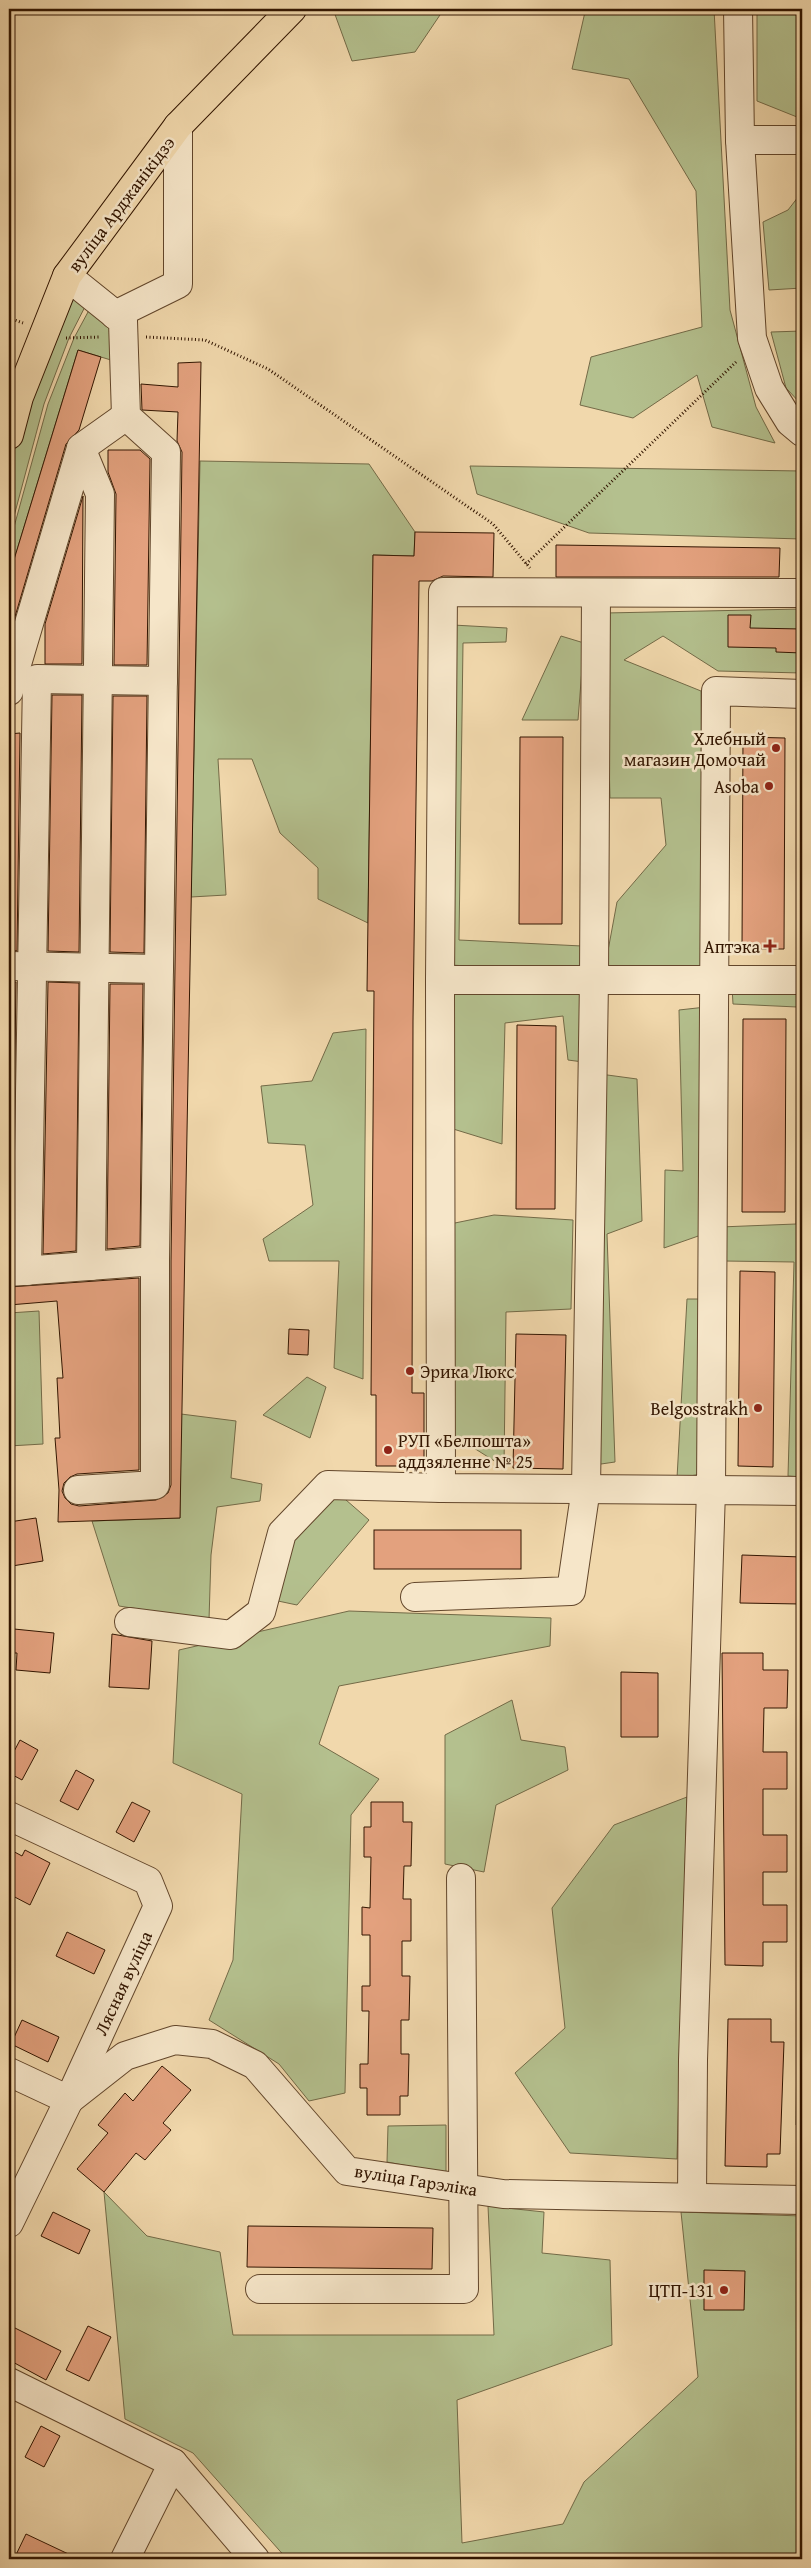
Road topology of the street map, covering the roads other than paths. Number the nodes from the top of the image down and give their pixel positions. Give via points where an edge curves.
1 (292, 9) edge
2 (738, 9) edge
3 (178, 126) junction
4 (740, 140) junction
5 (802, 140) edge
6 (67, 276) junction
7 (119, 326) junction
8 (14, 395) edge
9 (126, 416) junction
10 (802, 432) edge
11 (9, 435) edge
12 (81, 448) junction
13 (596, 593) junction
14 (802, 593) edge
15 (98, 679) junction
16 (20, 681) edge
17 (163, 681) junction
18 (802, 694) edge
19 (20, 966) edge
20 (94, 968) junction
21 (159, 969) junction
22 (440, 980) junction
23 (714, 980) junction
24 (802, 980) edge
25 (594, 981) junction
26 (155, 1261) junction
27 (91, 1266) junction
28 (18, 1272) edge
29 (442, 1488) junction
30 (586, 1488) junction
31 (78, 1490) dead end
32 (711, 1490) junction
33 (802, 1491) edge
34 (415, 1597) dead end
35 (129, 1622) dead end
36 (9, 1816) edge
37 (461, 1878) dead end
38 (9, 2072) edge
39 (69, 2100) junction
40 (461, 2188) junction
41 (692, 2197) junction
42 (802, 2200) edge
43 (9, 2223) edge
44 (260, 2289) dead end
45 (9, 2382) edge
46 (173, 2463) junction
47 (125, 2559) edge
48 (254, 2559) edge

1 - 3 main road, вуліца Арджанікідзэ
2 - 4 street
3 - 6 main road, вуліца Арджанікідзэ
3 - 7 street via 178,284
4 - 5 street
4 - 10 street via 752,338 769,388 790,422
6 - 7 street
6 - 8 main road, вуліца Арджанікідзэ
7 - 9 street
8 - 11 main road, вуліца Арджанікідзэ
9 - 12 street
9 - 17 street via 166,452
12 - 15 street via 100,494
12 - 16 street
13 - 14 street
13 - 22 street via 443,592
13 - 25 street
15 - 16 street
15 - 17 street
15 - 20 street
16 - 19 street
17 - 21 street
18 - 23 street via 716,691
19 - 20 street
19 - 28 street
20 - 21 street
20 - 27 street
21 - 26 street
22 - 25 street
22 - 29 street
23 - 24 street
23 - 25 street
23 - 32 street
25 - 30 street
26 - 27 street
26 - 31 street via 155,1485
27 - 28 street
29 - 30 street
29 - 35 street via 328,1484 282,1533 261,1612 231,1635
30 - 32 street
30 - 34 street via 571,1591
32 - 33 street
32 - 41 street via 693,2060
36 - 39 street, Лясная вуліца via 148,1881 158,1906
37 - 40 street
38 - 39 street
39 - 40 street, вуліца Гарэліка via 125,2056 175,2040 212,2044 255,2065 348,2171
39 - 43 street, Лясная вуліца
40 - 41 street, вуліца Гарэліка via 502,2194
40 - 44 street via 464,2289
41 - 42 street, вуліца Гарэліка
45 - 46 street
46 - 47 street
46 - 48 street

